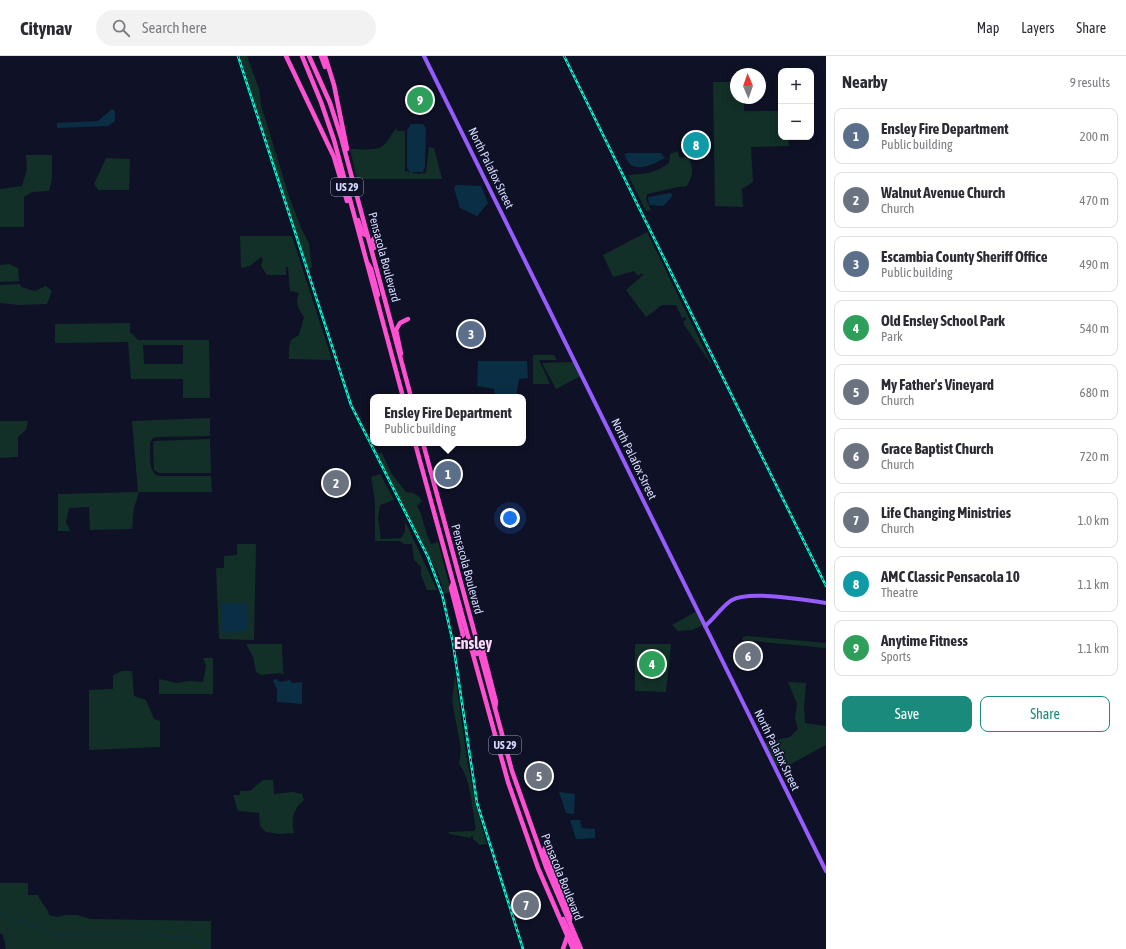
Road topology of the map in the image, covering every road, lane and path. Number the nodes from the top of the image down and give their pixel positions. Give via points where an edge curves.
1 (286, 56) edge
2 (302, 56) edge
3 (309, 56) edge
4 (321, 56) edge
5 (325, 56) edge
6 (424, 56) edge
7 (336, 97) junction
8 (353, 180) junction
9 (347, 189) junction
10 (356, 224) junction
11 (378, 233) dead end
12 (368, 236) junction
13 (365, 260) junction
14 (376, 267) junction
15 (390, 319) junction
16 (408, 319) dead end
17 (382, 321) junction
18 (401, 362) junction
19 (403, 367) junction
20 (402, 394) edge
21 (410, 394) edge
22 (417, 446) edge
23 (419, 446) edge
24 (424, 446) edge
25 (418, 452) junction
26 (426, 452) junction
27 (438, 497) junction
28 (434, 511) junction
29 (450, 544) junction
30 (453, 583) junction
31 (456, 594) junction
32 (826, 603) edge
33 (705, 626) junction
34 (456, 643) dead end
35 (469, 643) junction
36 (477, 643) junction
37 (490, 643) dead end
38 (495, 709) junction
39 (499, 726) junction
40 (516, 807) junction
41 (538, 845) junction
42 (550, 846) dead end
43 (826, 871) edge
44 (556, 910) junction
45 (570, 924) junction
46 (567, 938) junction
47 (563, 949) edge
48 (573, 949) edge
49 (577, 949) edge
50 (581, 949) edge

1 - 10 highway via 334,157
2 - 9 highway, Pensacola Boulevard / US 29 via 328,122
3 - 8 highway, Pensacola Boulevard / US 29 via 336,122
4 - 7 highway
5 - 7 highway
6 - 33 main road, North Palafox Street
7 - 8 highway
8 - 12 highway, Pensacola Boulevard / US 29
9 - 10 highway, Pensacola Boulevard / US 29
9 - 12 highway via 352,197 361,230
10 - 13 highway, Pensacola Boulevard / US 29
11 - 14 highway via 372,241 377,260
12 - 14 highway, Pensacola Boulevard / US 29
13 - 15 highway via 371,269 384,316
13 - 17 highway, Pensacola Boulevard / US 29
14 - 15 highway, Pensacola Boulevard / US 29
15 - 18 highway, Pensacola Boulevard / US 29
16 - 18 highway via 400,323 396,330 401,349
17 - 19 highway via 389,328
17 - 20 highway, Pensacola Boulevard / US 29
18 - 19 highway, Pensacola Boulevard / US 29
19 - 21 highway, Pensacola Boulevard / US 29
22 - 25 highway, Pensacola Boulevard / US 29
23 - 26 highway
24 - 26 highway, Pensacola Boulevard / US 29
25 - 27 highway via 424,458
25 - 28 highway, Pensacola Boulevard / US 29
26 - 27 highway, Pensacola Boulevard / US 29
27 - 29 highway, Pensacola Boulevard / US 29
28 - 29 highway via 444,539
28 - 30 highway, Pensacola Boulevard / US 29
29 - 36 highway, Pensacola Boulevard / US 29
30 - 31 highway, Pensacola Boulevard / US 29
30 - 34 highway via 451,588 463,635
31 - 35 highway, Pensacola Boulevard / US 29
31 - 36 highway via 470,636
32 - 33 main road via 746,596 728,603
33 - 43 main road, North Palafox Street
35 - 39 highway via 476,650 495,722
35 - 40 highway, Pensacola Boulevard / US 29
36 - 38 highway, Pensacola Boulevard / US 29
37 - 38 highway via 484,655 496,702
38 - 39 highway, Pensacola Boulevard / US 29
39 - 41 highway, Pensacola Boulevard / US 29
40 - 41 highway via 531,841
40 - 44 highway, Pensacola Boulevard / US 29
41 - 45 highway, Pensacola Boulevard / US 29
42 - 45 highway via 544,851 570,916
44 - 46 highway, Pensacola Boulevard / US 29
44 - 49 highway
45 - 50 highway, Pensacola Boulevard / US 29
46 - 47 highway
46 - 48 highway, Pensacola Boulevard / US 29

